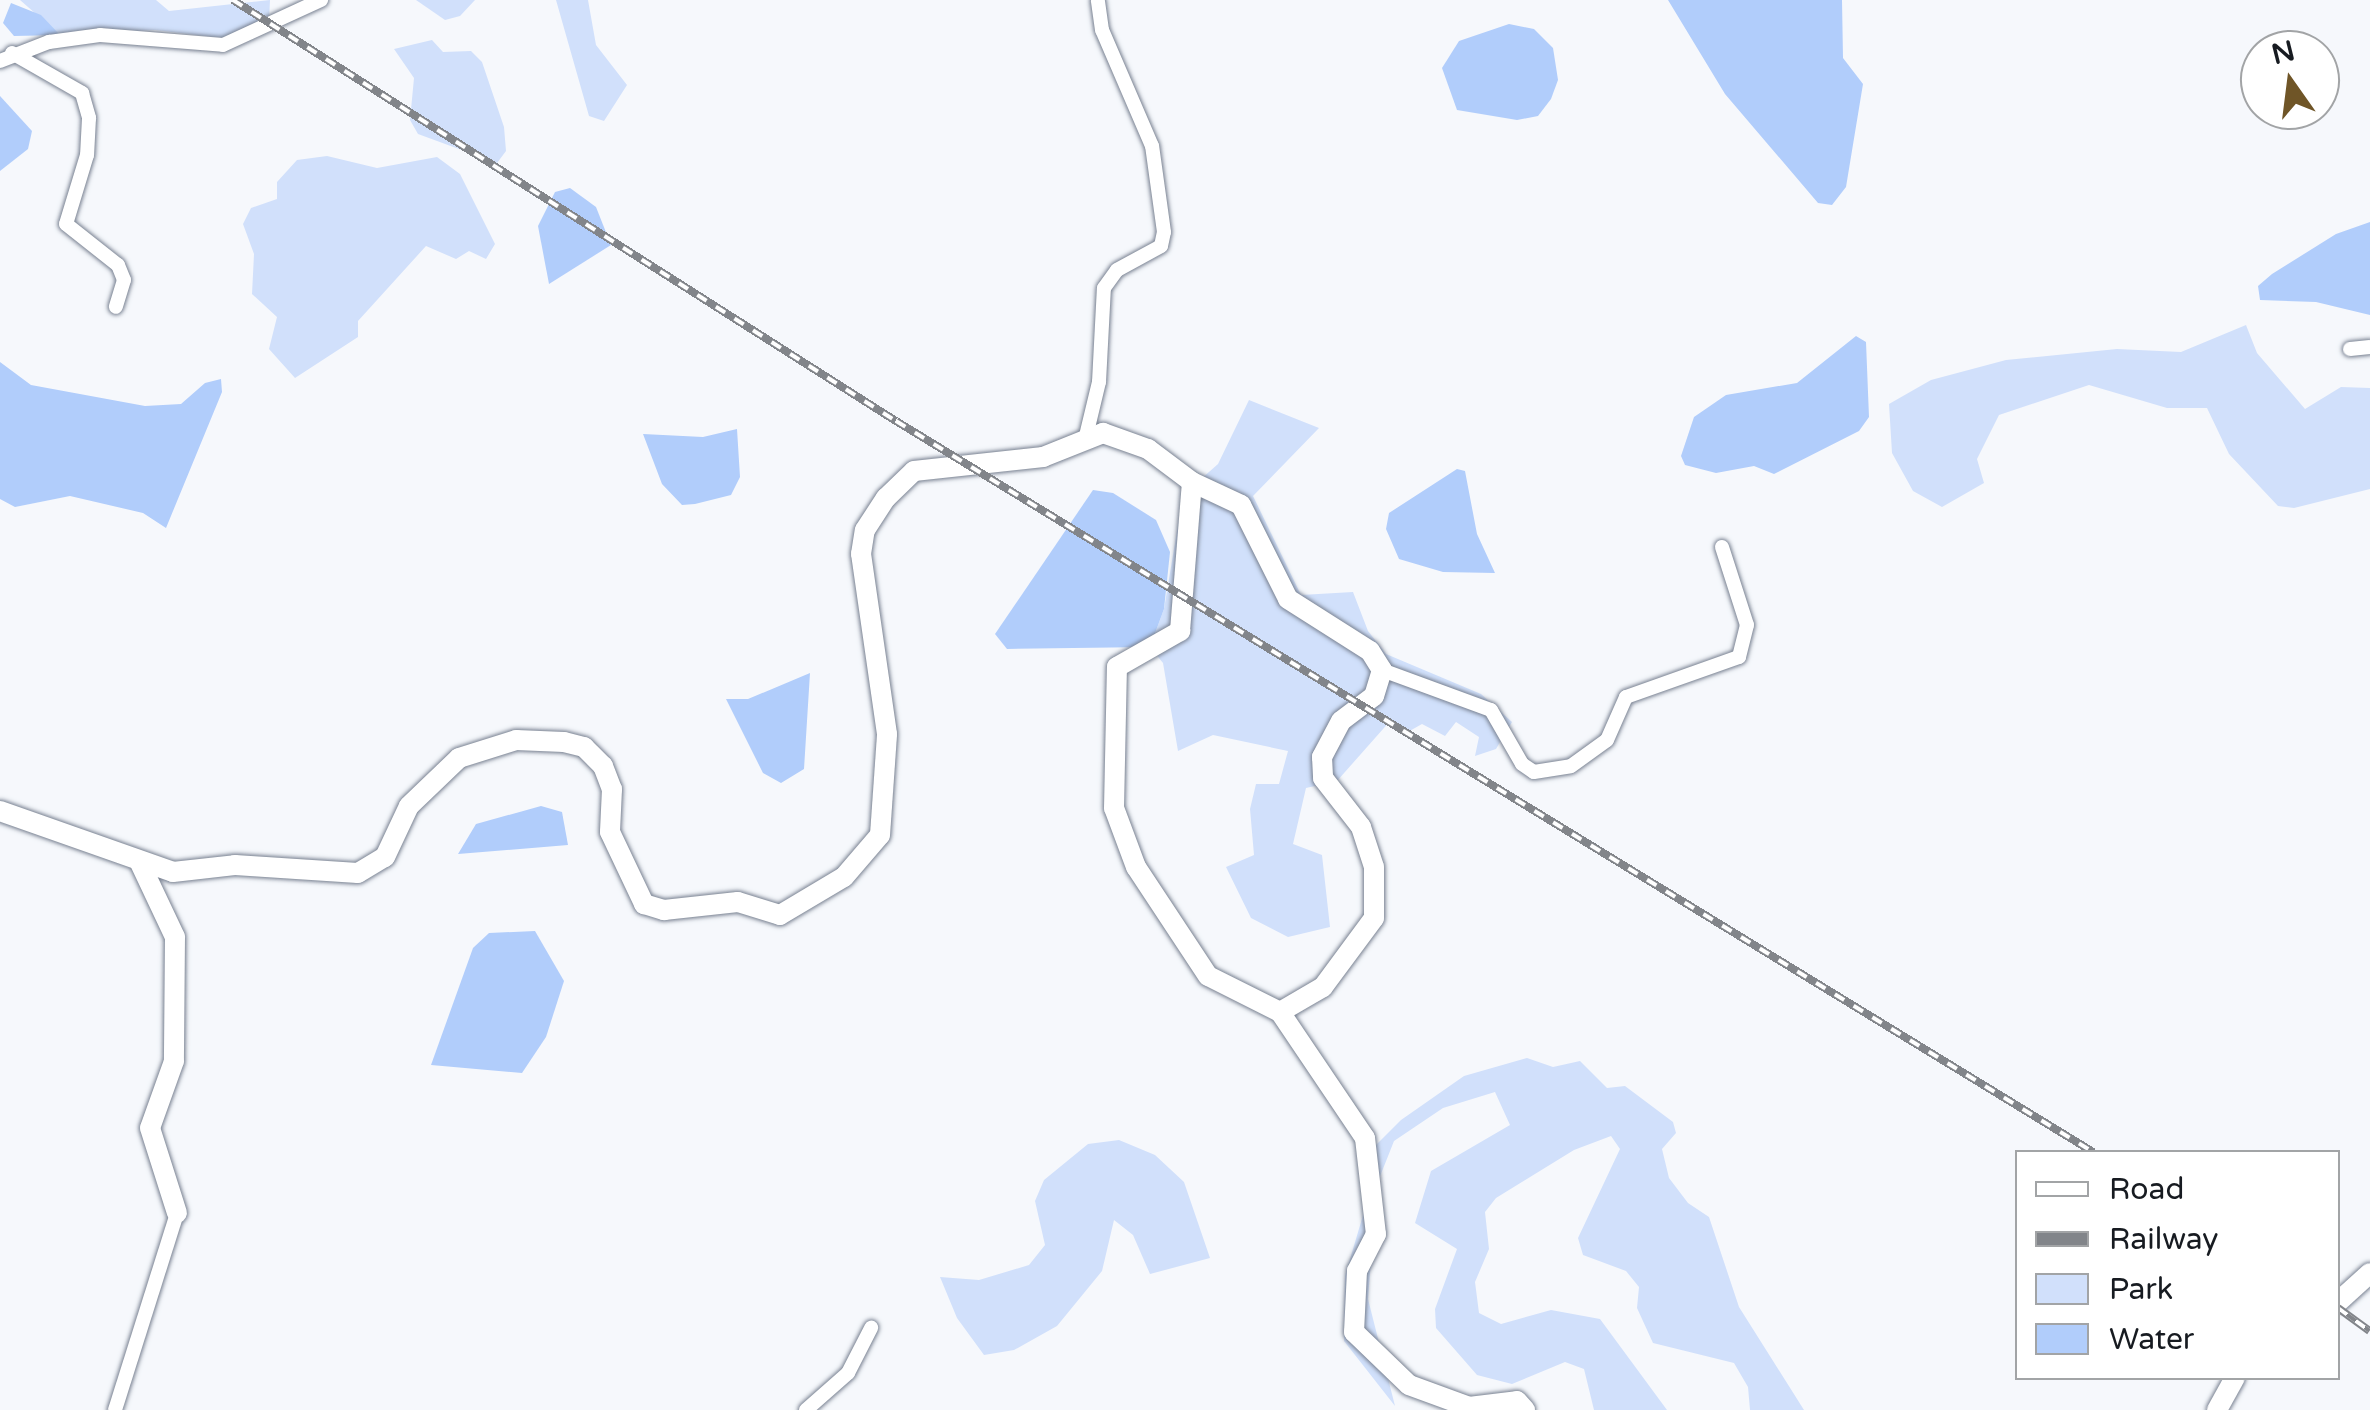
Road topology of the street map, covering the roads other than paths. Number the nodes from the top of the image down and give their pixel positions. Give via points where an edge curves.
1 (321, 0) edge
2 (1098, 0) edge
3 (6, 57) edge
4 (116, 306) dead end
5 (2370, 347) edge
6 (2350, 349) dead end
7 (1086, 436) junction
8 (1192, 482) junction
9 (1722, 547) dead end
10 (1382, 670) junction
11 (0, 811) edge
12 (140, 864) junction
13 (1280, 1012) junction
14 (177, 1213) joint
15 (2370, 1273) edge
16 (2340, 1300) edge
17 (872, 1328) dead end
18 (2234, 1380) edge
19 (115, 1410) edge
20 (806, 1410) edge
21 (1525, 1410) edge
22 (2217, 1410) edge

1 - 3 street via 223,45 100,35
2 - 7 street via 1102,30 1152,146 1164,232 1161,246 1117,270 1104,288 1099,382
3 - 4 street via 82,94 88,154 66,224 118,265 124,280
5 - 6 street
7 - 8 street via 1103,433 1148,449
7 - 12 street via 1043,457 914,471 897,482 865,530 861,582 887,734 880,835 844,877 800,908 780,915 738,902 664,910 644,904 610,832 612,789 602,766 584,747 541,740 486,745 459,758 409,806 385,857 358,873 235,865 173,872
8 - 10 street via 1241,504 1288,599 1361,644
8 - 13 street via 1180,631 1117,667 1114,808 1136,867 1208,976
9 - 10 street via 1748,625 1739,657 1626,697 1607,740 1571,766 1534,772 1522,764 1491,710
10 - 13 street via 1374,696 1340,721 1322,757 1323,778 1361,827 1374,867 1374,918 1323,987
11 - 12 street
12 - 14 street via 174,937 174,1061 150,1128
13 - 21 street via 1365,1138 1376,1234 1356,1270 1354,1332 1408,1385 1469,1407 1517,1401
14 - 19 street
15 - 16 street
17 - 20 street via 848,1374
18 - 22 street

